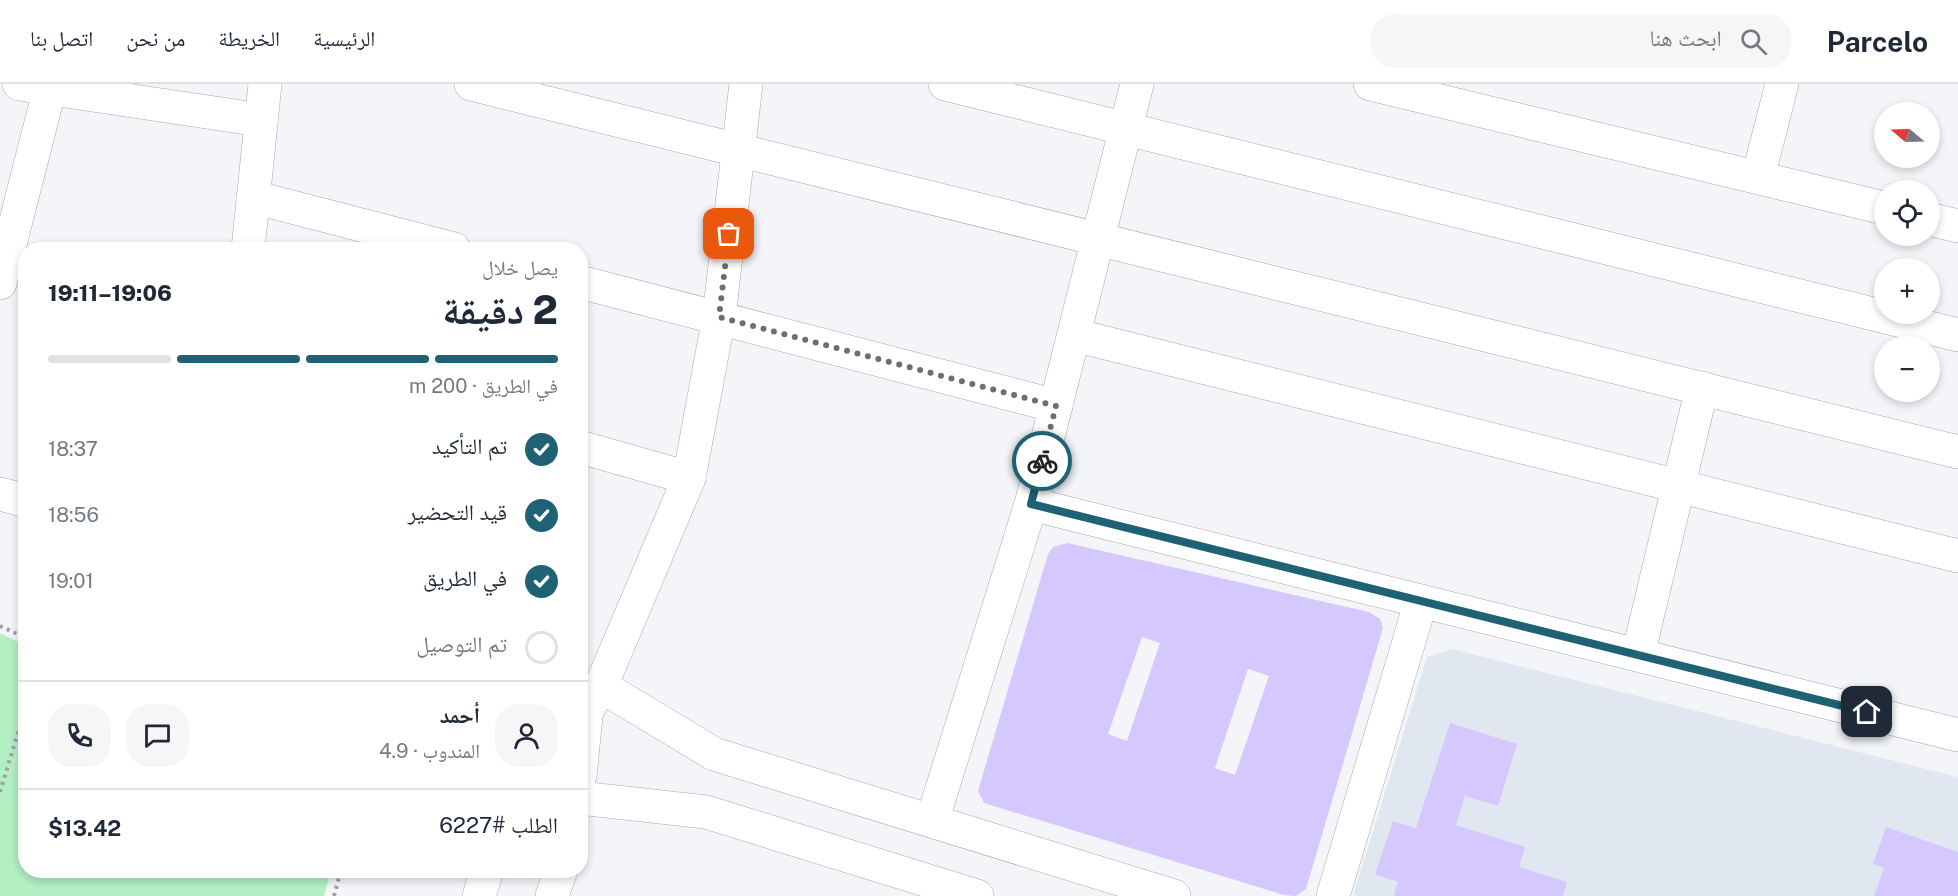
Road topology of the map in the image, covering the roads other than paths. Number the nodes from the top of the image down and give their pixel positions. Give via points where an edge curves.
1 (265, 84) edge
2 (471, 84) edge
3 (746, 84) edge
4 (945, 84) edge
5 (1137, 84) edge
6 (1370, 84) edge
7 (1782, 84) edge
8 (40, 86) edge
9 (261, 120) junction
10 (1125, 129) junction
11 (739, 150) junction
12 (1758, 177) junction
13 (253, 197) junction
14 (1874, 206) edge
15 (1940, 222) edge
16 (1958, 226) edge
17 (1098, 238) junction
18 (249, 242) edge
19 (427, 242) edge
20 (0, 283) edge
21 (588, 284) edge
22 (719, 317) junction
23 (1074, 335) junction
24 (1958, 335) edge
25 (1702, 388) junction
26 (1056, 406) junction
27 (588, 449) edge
28 (1958, 452) edge
29 (689, 478) junction
30 (1679, 486) junction
31 (0, 494) edge
32 (18, 499) edge
33 (1031, 504) junction
34 (1958, 556) edge
35 (1421, 601) junction
36 (1638, 655) junction
37 (601, 686) junction
38 (588, 708) edge
39 (1958, 735) edge
40 (588, 799) edge
41 (932, 821) junction
42 (485, 878) edge
43 (558, 878) edge
44 (479, 896) edge
45 (552, 896) edge
46 (977, 896) edge
47 (1174, 896) edge
48 (1334, 896) edge

1 - 9 street
2 - 11 street
3 - 11 street
4 - 10 street
5 - 10 street
6 - 12 street
7 - 12 street
8 - 9 street
8 - 20 street
9 - 13 street
10 - 17 street
10 - 24 street
11 - 17 street
11 - 22 street
12 - 14 street
13 - 18 street
13 - 19 street
15 - 16 street
17 - 23 street
17 - 25 street
21 - 22 street
22 - 26 street
22 - 29 street
23 - 26 street
23 - 30 street
25 - 28 street
25 - 30 street
26 - 33 street
27 - 29 street
29 - 37 street
30 - 34 street
30 - 36 street
31 - 32 street
33 - 35 street
33 - 41 street
35 - 36 street
35 - 48 street
36 - 39 street
37 - 38 street
37 - 41 street via 714,754
40 - 46 street via 706,812
41 - 47 street
42 - 44 street
43 - 45 street

